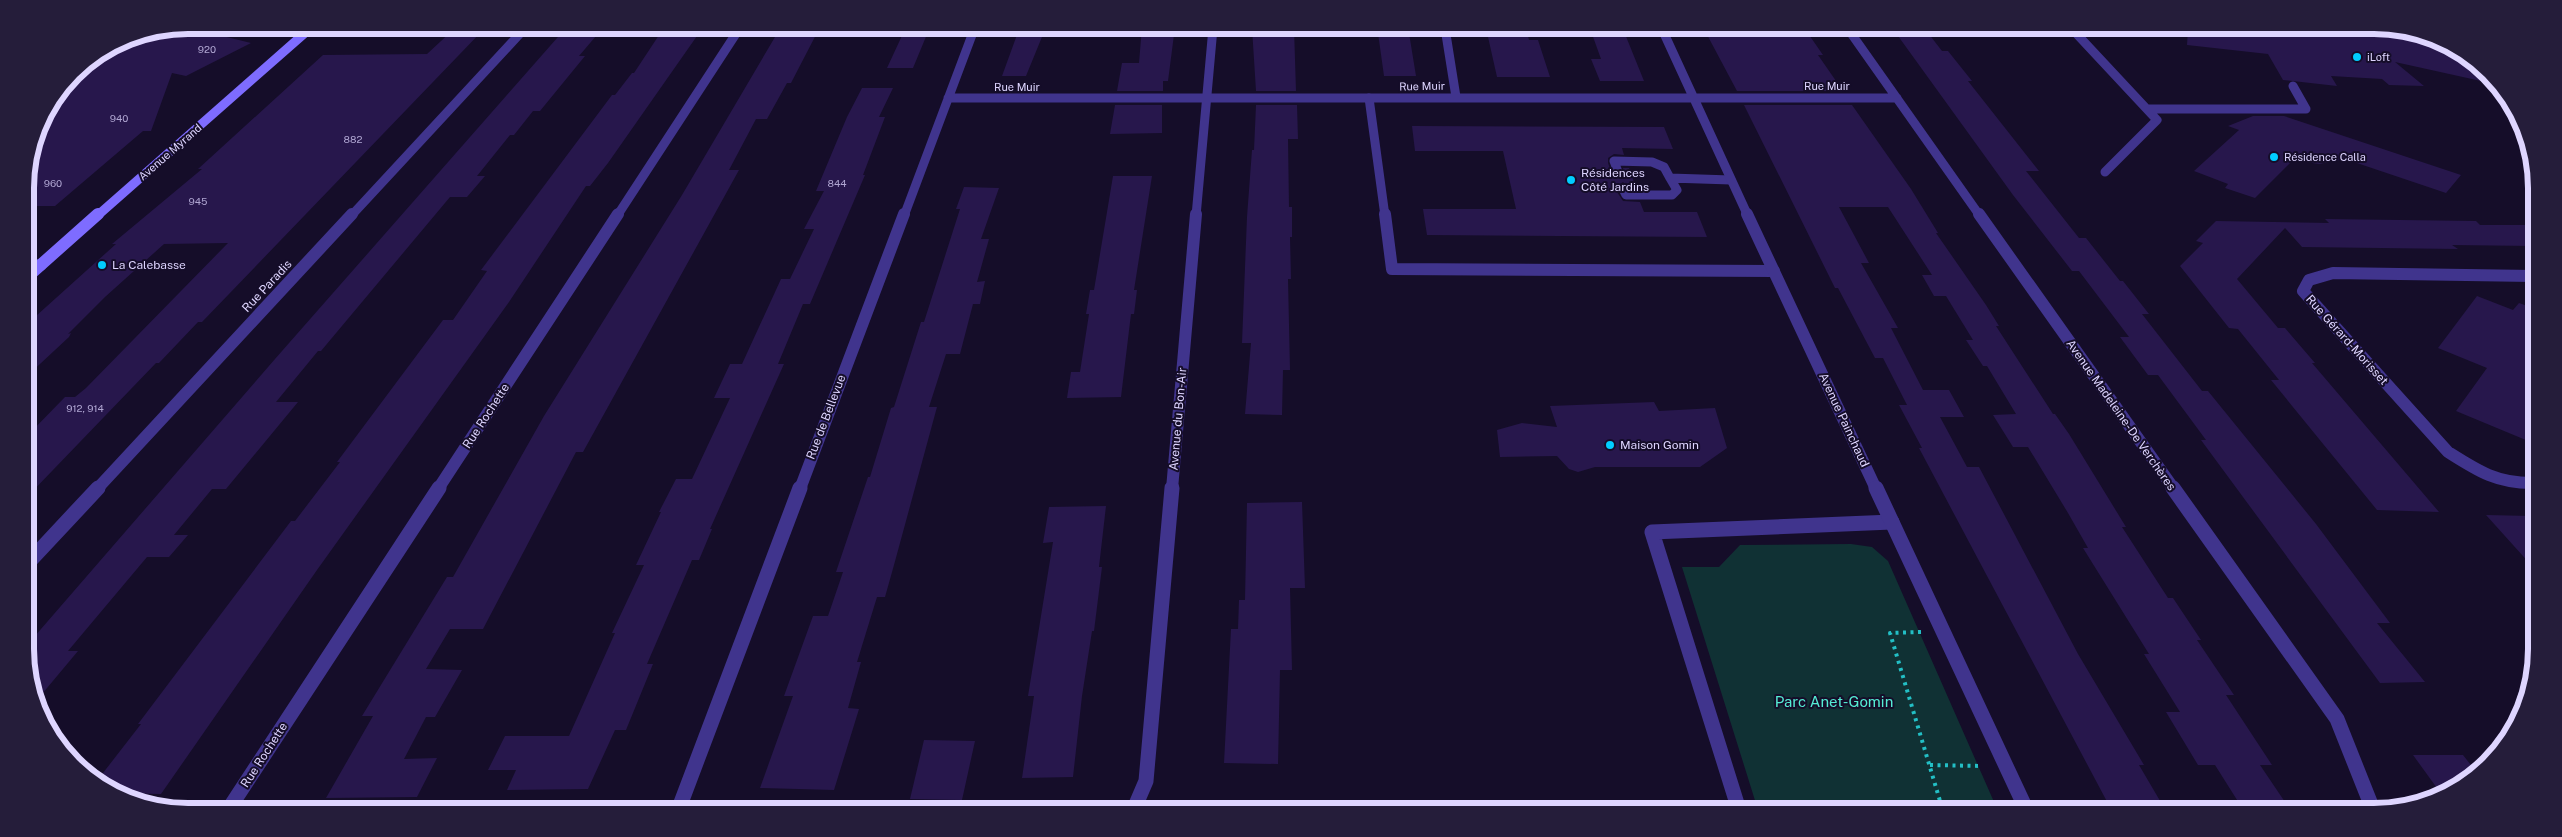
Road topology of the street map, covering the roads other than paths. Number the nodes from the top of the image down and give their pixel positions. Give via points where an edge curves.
1 (304, 34) edge
2 (520, 34) edge
3 (737, 34) edge
4 (972, 34) edge
5 (1212, 34) edge
6 (1446, 34) edge
7 (1664, 34) edge
8 (1852, 34) edge
9 (2077, 34) edge
10 (2293, 86) dead end
11 (1456, 97) junction
12 (1694, 97) junction
13 (948, 98) junction
14 (1369, 98) junction
15 (1897, 98) junction
16 (1205, 99) junction
17 (2147, 109) junction
18 (1618, 172) dead end
19 (2105, 172) dead end
20 (1670, 178) junction
21 (1731, 180) junction
22 (1623, 189) dead end
23 (34, 265) edge
24 (41, 265) junction
25 (34, 271) edge
26 (1774, 271) junction
27 (2528, 276) edge
28 (2528, 483) edge
29 (1892, 522) junction
30 (34, 558) edge
31 (233, 803) edge
32 (681, 803) edge
33 (1137, 803) edge
34 (1737, 803) edge
35 (2023, 803) edge
36 (2370, 803) edge

1 - 24 street, Avenue Myrand
2 - 30 street, Rue Paradis
3 - 31 street, Rue Rochette
4 - 13 street, Rue de Bellevue
5 - 16 street, Avenue du Bon-Air
6 - 11 street
7 - 12 street, Avenue Painchaud
8 - 15 street, Avenue Madeleine-De Verchères
9 - 17 street
10 - 17 street via 2306,109
11 - 12 street, Rue Muir
11 - 14 street, Rue Muir
12 - 15 street, Rue Muir
12 - 21 street, Avenue Painchaud
13 - 16 street, Rue Muir
13 - 32 street, Rue de Bellevue
14 - 16 street, Rue Muir
14 - 26 street via 1392,269
15 - 36 street, Avenue Madeleine-De Verchères via 2337,719
16 - 33 street, Avenue du Bon-Air via 1146,781
17 - 19 street via 2157,120
18 - 20 street via 1614,161 1652,162 1664,167
20 - 21 street
20 - 22 street via 1677,190 1672,196 1626,196
21 - 26 street, Avenue Painchaud
23 - 24 street
24 - 25 street, Avenue Myrand
26 - 29 street, Avenue Painchaud
27 - 28 street, Rue Gérard-Morisset via 2333,273 2309,280 2303,292 2448,452 2477,470 2509,483
29 - 34 street via 1652,532
29 - 35 street, Avenue Painchaud

